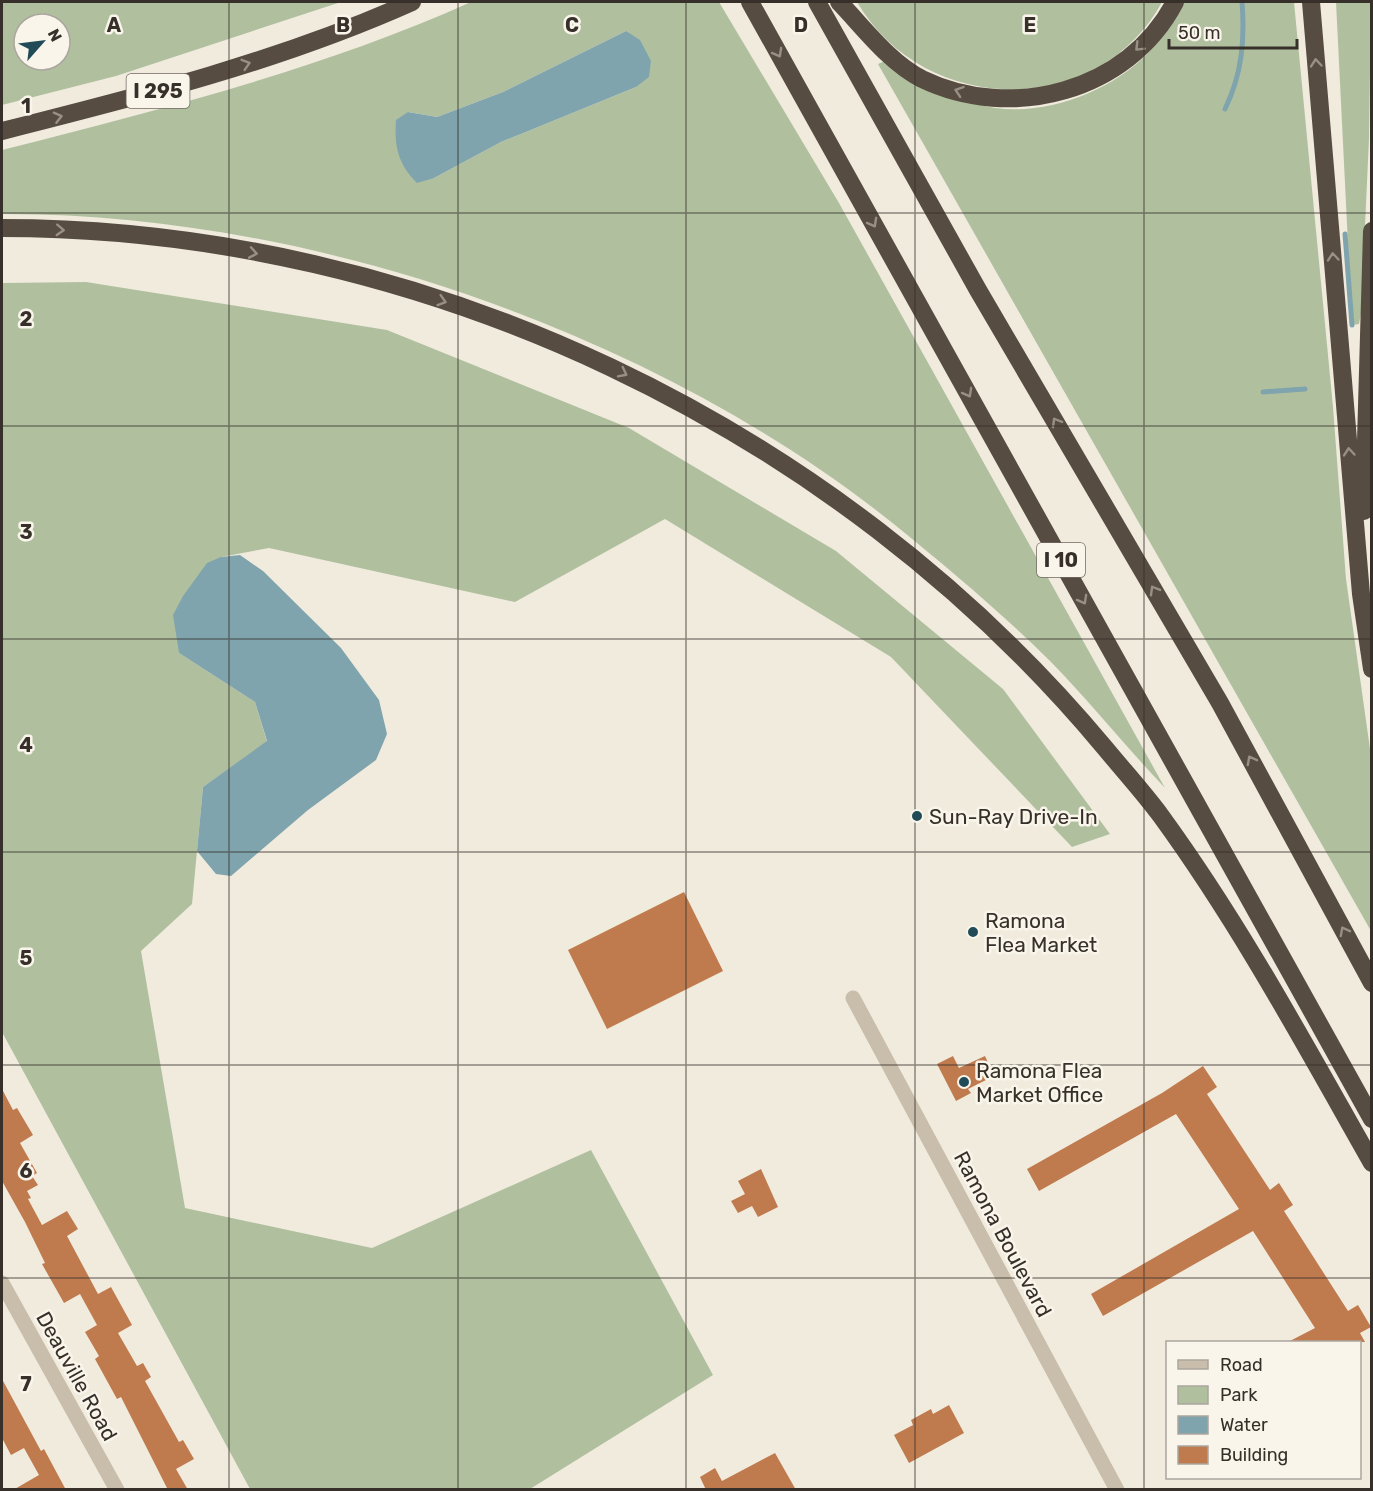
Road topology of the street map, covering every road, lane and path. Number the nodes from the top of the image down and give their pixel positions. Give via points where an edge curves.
1 (412, 2) edge
2 (750, 2) edge
3 (818, 2) edge
4 (839, 2) edge
5 (1174, 2) edge
6 (1311, 2) edge
7 (2, 131) edge
8 (2, 228) edge
9 (1371, 231) edge
10 (1361, 594) junction
11 (1371, 669) edge
12 (1371, 983) edge
13 (853, 998) dead end
14 (1371, 1119) edge
15 (1371, 1162) edge
16 (2, 1283) edge
17 (117, 1490) edge
18 (1117, 1490) edge

7 -> 1 highway, I 295 via 149,94 270,57
2 -> 14 highway, I 10
12 -> 3 highway via 1220,703 978,290
5 -> 4 highway via 1135,52 1095,79 1073,89 1046,94 982,99 922,78 881,48
10 -> 6 highway
8 -> 15 highway via 119,233 214,246 369,279 447,302 519,327 663,392 798,472 949,587 1038,672 1159,813 1242,934
9 - 10 highway
10 - 11 highway
13 - 18 street, Ramona Boulevard
16 - 17 street, Deauville Road

